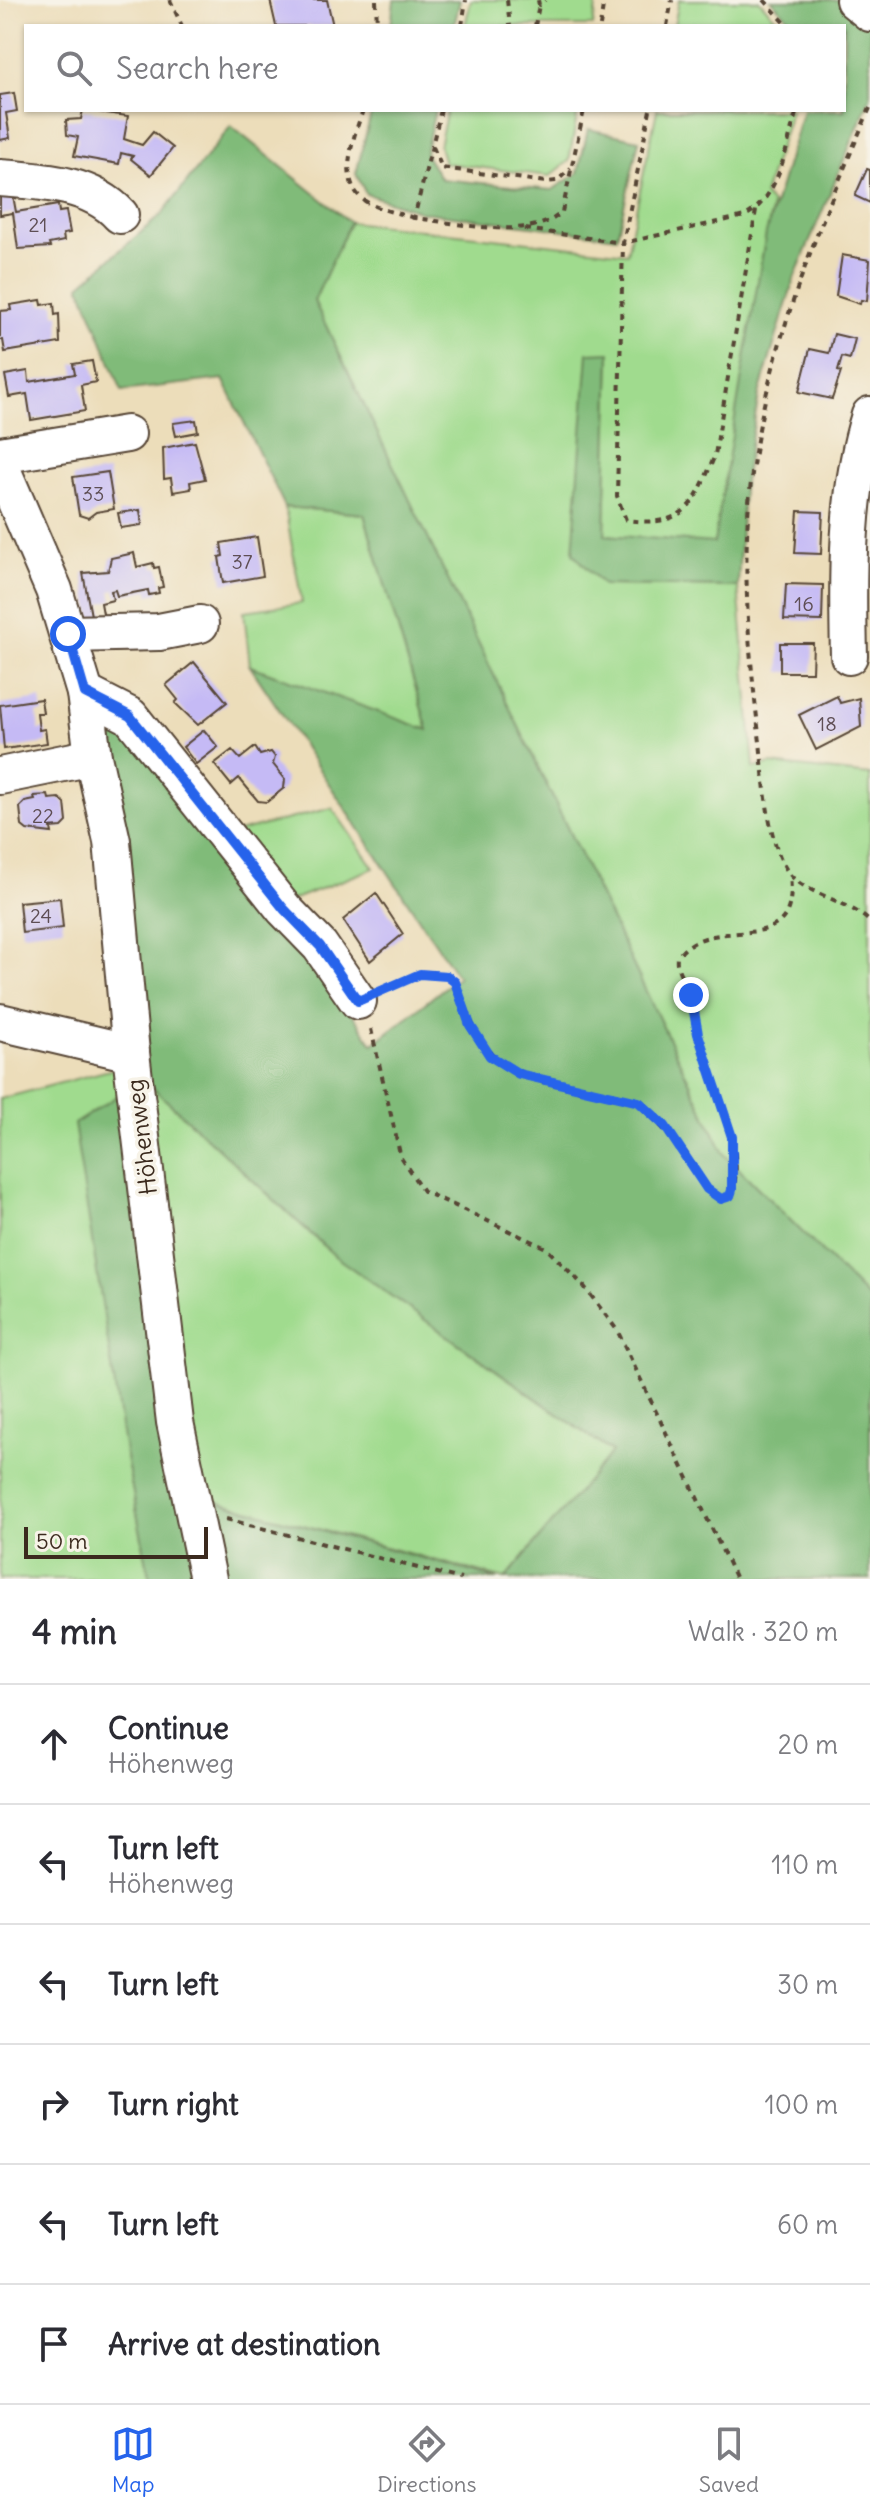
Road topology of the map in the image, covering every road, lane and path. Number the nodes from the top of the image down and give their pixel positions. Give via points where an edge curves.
1 (170, 0) edge
2 (376, 0) edge
3 (466, 0) edge
4 (507, 0) edge
5 (545, 0) edge
6 (604, 0) edge
7 (672, 0) edge
8 (764, 0) edge
9 (854, 0) edge
10 (539, 2) edge
11 (870, 13) edge
12 (181, 24) edge
13 (377, 24) edge
14 (462, 24) edge
15 (510, 24) edge
16 (535, 24) edge
17 (600, 24) edge
18 (667, 24) edge
19 (786, 24) edge
20 (870, 108) edge
21 (362, 112) edge
22 (441, 112) edge
23 (584, 112) edge
24 (650, 112) edge
25 (796, 112) edge
26 (433, 145) junction
27 (572, 167) junction
28 (0, 178) edge
29 (756, 210) junction
30 (120, 215) dead end
31 (414, 218) junction
32 (525, 229) junction
33 (623, 243) junction
34 (870, 415) edge
35 (127, 434) dead end
36 (1, 470) edge
37 (200, 624) dead end
38 (68, 634) junction
39 (849, 656) dead end
40 (85, 693) junction
41 (93, 757) junction
42 (0, 776) edge
43 (790, 876) junction
44 (870, 922) edge
45 (358, 1001) junction
46 (0, 1022) edge
47 (131, 1053) junction
48 (192, 1511) junction
49 (208, 1579) edge
50 (461, 1579) edge
51 (736, 1579) edge

1 - 12 path
2 - 13 path
3 - 14 path
4 - 15 path
5 - 10 path
6 - 17 path
7 - 18 path
8 - 19 path
9 - 11 street
10 - 16 path
20 - 43 path via 798,283 772,374 751,482 748,640 770,809
21 - 31 path via 349,164 354,186 365,201
22 - 26 path
23 - 27 path
24 - 33 path
25 - 29 path via 767,199
26 - 27 path via 442,168 459,173 546,182 557,181
26 - 31 path
27 - 32 path via 562,212
28 - 30 street via 82,190 108,201
29 - 33 path
29 - 33 path via 715,455 701,489 681,514 657,524 626,520 617,496
31 - 32 path
32 - 33 path
34 - 39 street via 853,491
35 - 36 street, Höhenweg
36 - 38 street, Höhenweg
37 - 38 street via 159,632
38 - 40 street, Höhenweg
40 - 41 street, Höhenweg
40 - 45 street via 130,716 274,897 320,946
41 - 42 street
41 - 47 street, Höhenweg via 112,841
43 - 44 path
43 - 45 path via 793,897 783,921 707,938 677,957 732,1137 733,1181 726,1198 707,1189 684,1151 639,1102 541,1081 502,1065 479,1041 455,982 447,976 420,974
45 - 51 path via 379,1059 401,1158 423,1191 546,1248 583,1285 617,1330
46 - 47 street
47 - 48 street, Höhenweg via 175,1422
48 - 49 street, Höhenweg
48 - 50 path

